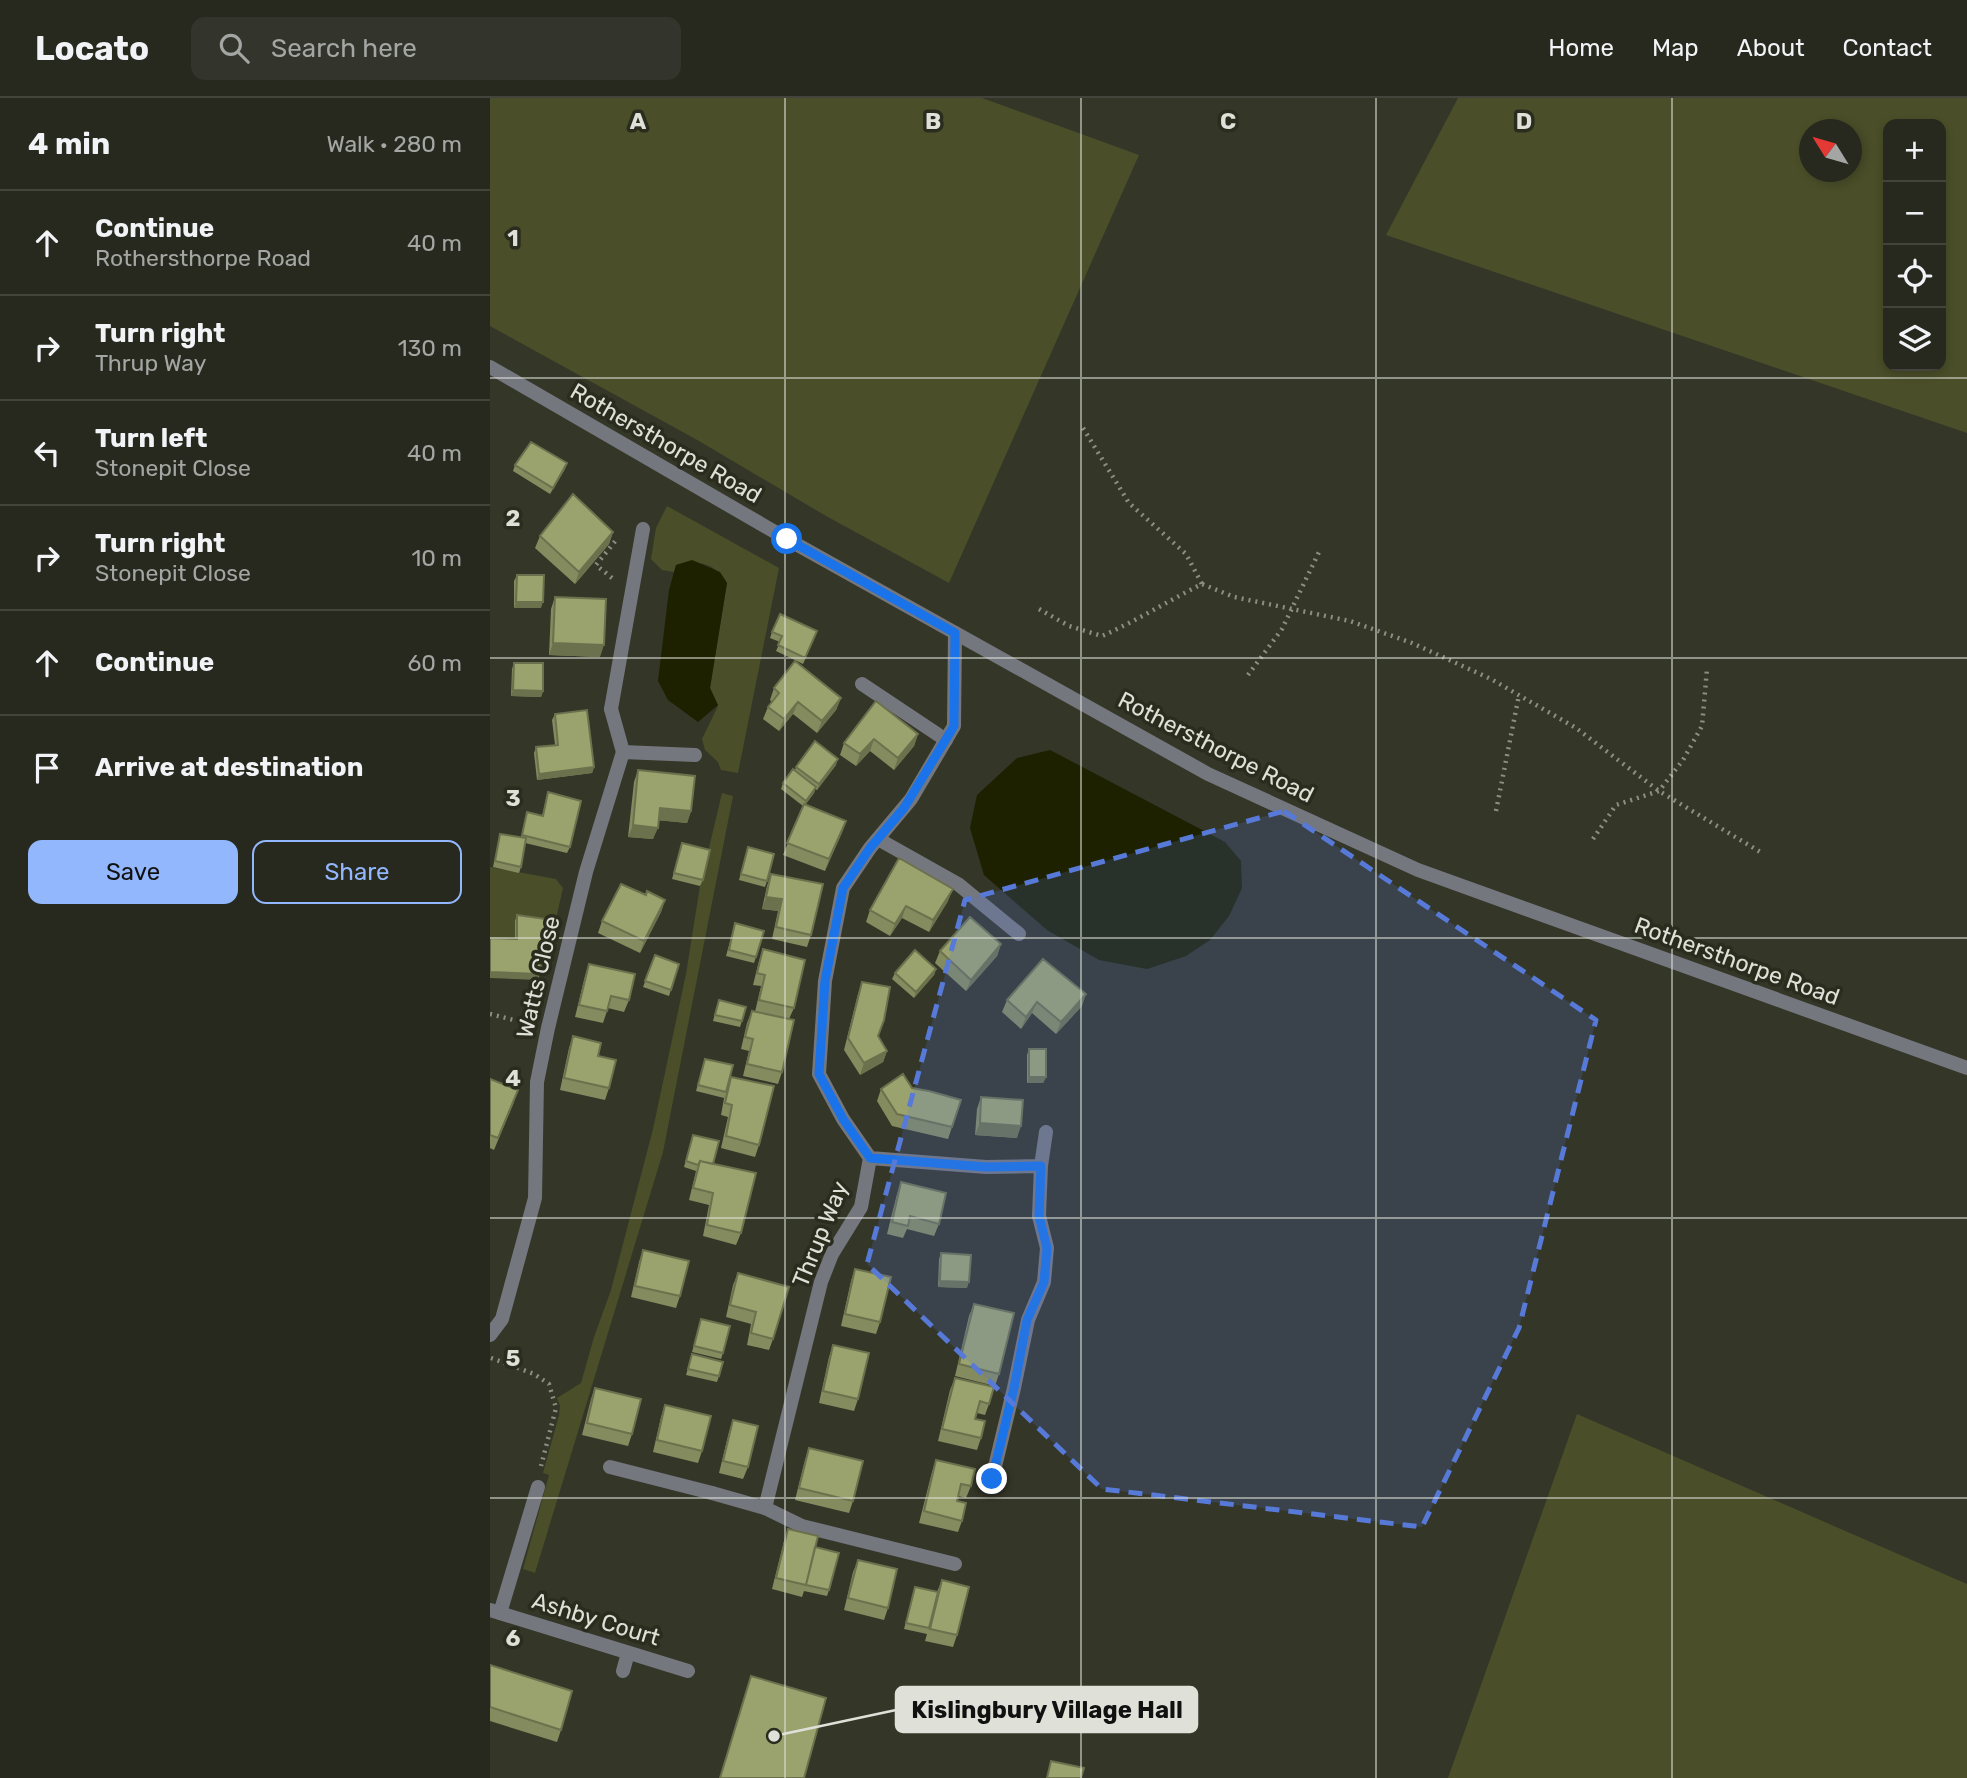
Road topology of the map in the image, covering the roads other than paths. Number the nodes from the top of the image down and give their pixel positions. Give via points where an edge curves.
1 (490, 367) edge
2 (643, 529) dead end
3 (955, 633) junction
4 (862, 684) dead end
5 (946, 740) junction
6 (623, 752) junction
7 (695, 755) dead end
8 (878, 839) junction
9 (1019, 934) dead end
10 (1967, 1068) edge
11 (1046, 1132) dead end
12 (870, 1158) junction
13 (1041, 1166) junction
14 (490, 1335) edge
15 (610, 1467) dead end
16 (992, 1479) dead end
17 (538, 1487) road end
18 (765, 1508) junction
19 (955, 1564) dead end
20 (495, 1611) edge
21 (628, 1653) junction
22 (623, 1671) dead end
23 (688, 1671) dead end

1 - 3 street, Rothersthorpe Road
2 - 6 street via 611,709
3 - 5 street, Thrup Way via 954,726
3 - 10 street, Rothersthorpe Road via 1208,774 1418,870
4 - 5 street
5 - 8 street, Thrup Way via 904,808
6 - 7 street
6 - 14 street, Watts Close via 586,872 537,1082 535,1198 502,1319
8 - 9 street via 958,884
8 - 12 street, Thrup Way via 843,888 825,981 819,1074
11 - 13 street
12 - 13 street via 986,1167
12 - 18 street, Thrup Way via 861,1207 821,1282
13 - 16 street via 1039,1216 1047,1248 1044,1282 1027,1320
15 - 18 street
17 - 20 street
18 - 19 street via 802,1526
20 - 21 street, Ashby Court
21 - 22 street, Ashby Court
21 - 23 street, Ashby Court

